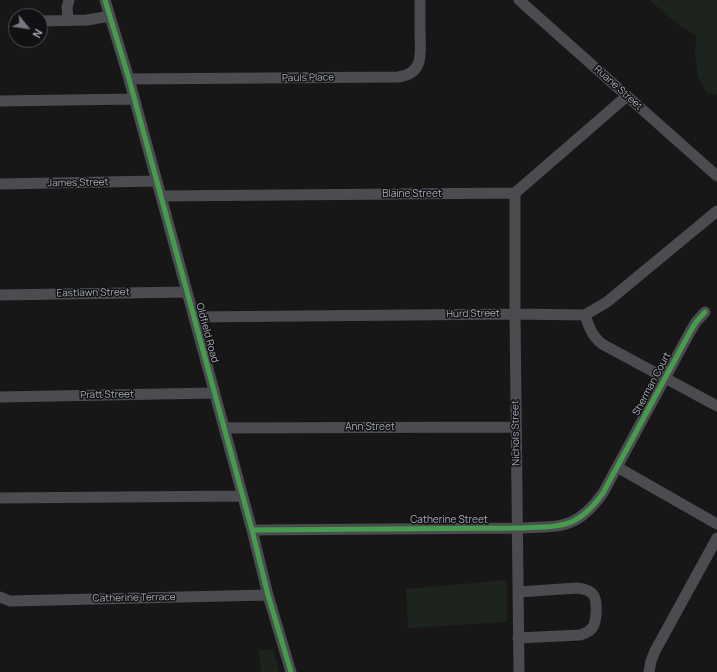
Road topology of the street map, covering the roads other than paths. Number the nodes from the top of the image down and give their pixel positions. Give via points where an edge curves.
1 (69, 0) edge
2 (104, 0) edge
3 (420, 0) edge
4 (519, 0) edge
5 (110, 16) junction
6 (68, 20) junction
7 (48, 21) edge
8 (129, 79) junction
9 (627, 96) junction
10 (134, 99) junction
11 (0, 101) edge
12 (717, 176) edge
13 (157, 181) junction
14 (0, 184) edge
15 (515, 193) junction
16 (161, 196) junction
17 (717, 211) edge
18 (186, 292) junction
19 (0, 295) edge
20 (705, 312) dead end
21 (515, 314) junction
22 (585, 315) junction
23 (194, 317) junction
24 (665, 379) junction
25 (214, 393) junction
26 (0, 397) edge
27 (717, 406) edge
28 (516, 426) junction
29 (224, 428) junction
30 (617, 467) junction
31 (242, 496) junction
32 (0, 498) edge
33 (717, 524) edge
34 (517, 528) junction
35 (252, 530) junction
36 (717, 538) edge
37 (518, 592) junction
38 (268, 595) junction
39 (0, 597) edge
40 (518, 638) junction
41 (291, 672) edge
42 (519, 672) edge
43 (650, 672) edge

1 - 6 street
2 - 5 street, Oldfield Road
3 - 8 street, Pauls Place via 420,59 411,73 402,76
4 - 9 street, Ruane Street
5 - 6 street
5 - 8 street, Oldfield Road
6 - 7 street
8 - 10 street, Oldfield Road
9 - 12 street, Ruane Street
9 - 15 street
10 - 11 street
10 - 13 street, Oldfield Road
13 - 14 street, James Street
13 - 16 street, Oldfield Road
15 - 16 street, Blaine Street
15 - 21 street, Nichols Street
16 - 18 street, Oldfield Road
17 - 22 street via 607,302
18 - 19 street, Eastlawn Street
18 - 23 street, Oldfield Road
20 - 24 street, Sherman Court via 690,332
21 - 22 street, Hurd Street
21 - 23 street, Hurd Street
21 - 28 street, Nichols Street
22 - 24 street via 591,333 598,340
23 - 25 street, Oldfield Road
24 - 27 street
24 - 30 street, Sherman Court
25 - 26 street, Pratt Street
25 - 29 street, Oldfield Road
28 - 29 street, Ann Street
28 - 34 street, Nichols Street
29 - 31 street, Oldfield Road
30 - 33 street
30 - 34 street, Catherine Street via 599,498 582,517 565,525
31 - 32 street
31 - 35 street, Oldfield Road
34 - 35 street, Catherine Street
34 - 37 street, Nichols Street
35 - 38 street, Oldfield Road
36 - 43 street via 655,651
37 - 40 street, Nichols Street
37 - 40 street via 585,589 595,596 597,602 595,624 585,634
38 - 39 street, Catherine Terrace via 10,601
38 - 41 street, Oldfield Road
40 - 42 street, Nichols Street

